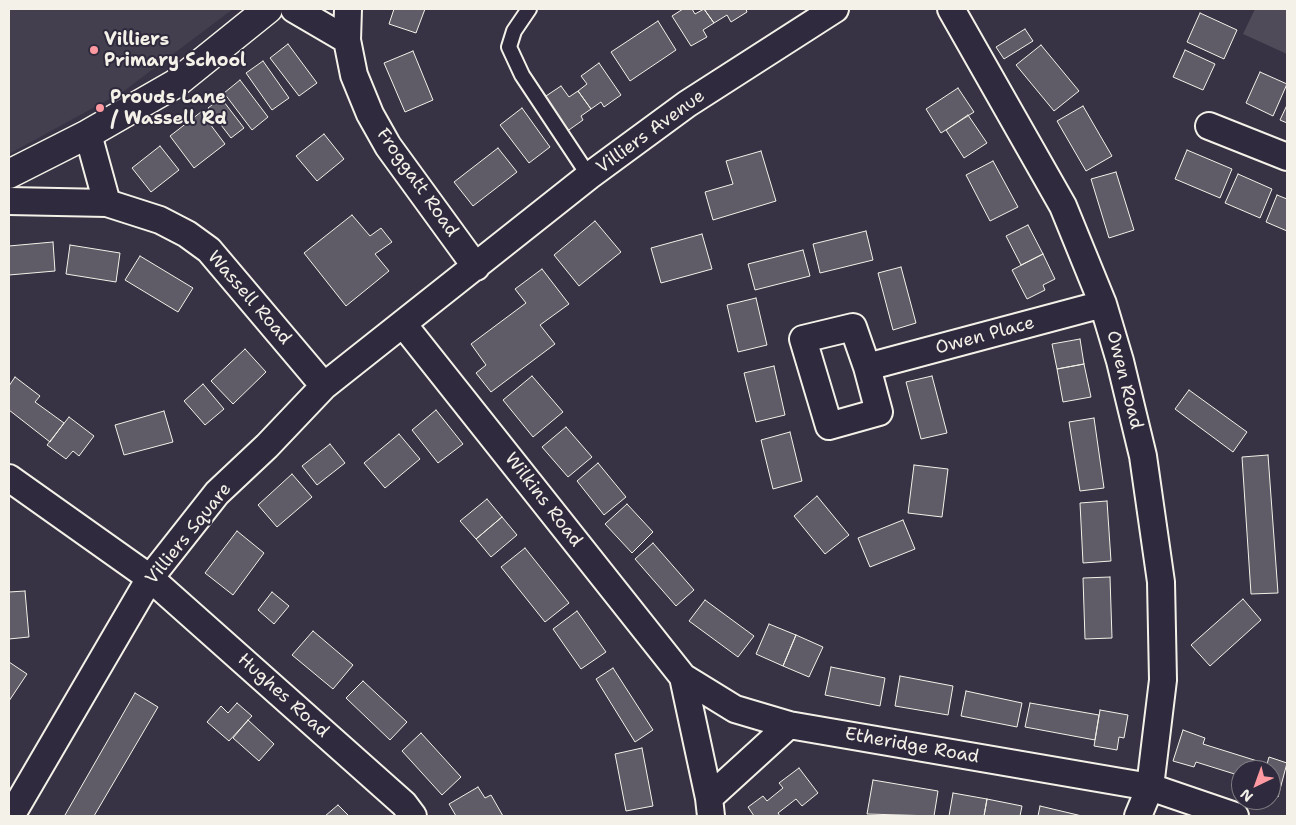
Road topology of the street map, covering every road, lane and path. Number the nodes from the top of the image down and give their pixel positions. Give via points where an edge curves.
1 (268, 9) edge
2 (294, 9) edge
3 (348, 9) edge
4 (529, 9) edge
5 (834, 9) edge
6 (951, 9) edge
7 (346, 40) junction
8 (1209, 126) dead end
9 (88, 134) junction
10 (1287, 158) edge
11 (9, 174) edge
12 (589, 176) junction
13 (9, 201) edge
14 (107, 204) junction
15 (476, 267) junction
16 (1103, 304) junction
17 (403, 324) junction
18 (867, 367) dead end
19 (324, 386) junction
20 (9, 478) edge
21 (150, 578) junction
22 (683, 677) junction
23 (789, 725) junction
24 (1150, 788) junction
25 (710, 807) edge
26 (11, 816) edge
27 (413, 816) edge
28 (1138, 816) edge
29 (1236, 816) edge

1 - 9 street via 175,84
2 - 7 street
3 - 7 street, Froggatt Road
4 - 12 lane via 514,30 509,47 522,75
5 - 12 street, Villiers Avenue via 687,104
6 - 16 street, Owen Road via 1063,206
7 - 15 street, Froggatt Road via 354,75 388,146
8 - 10 street
9 - 11 street
9 - 14 street
12 - 15 street, Villiers Avenue
13 - 14 street, Wassell Road
14 - 19 street, Wassell Road via 160,220 209,250
15 - 17 street, Villiers Square
16 - 18 street, Owen Place
16 - 24 street, Owen Road via 1143,456 1161,582 1163,680
17 - 19 street, Villiers Square
17 - 22 street, Wilkins Road
19 - 21 street, Villiers Square via 217,493
20 - 21 street, Hughes Road
21 - 26 street, Villiers Square
21 - 27 street, Hughes Road via 404,804
22 - 23 street, Etheridge Road via 735,709
22 - 25 street
23 - 24 street, Etheridge Road
23 - 25 street
24 - 28 street, Owen Road
24 - 29 street, Etheridge Road

